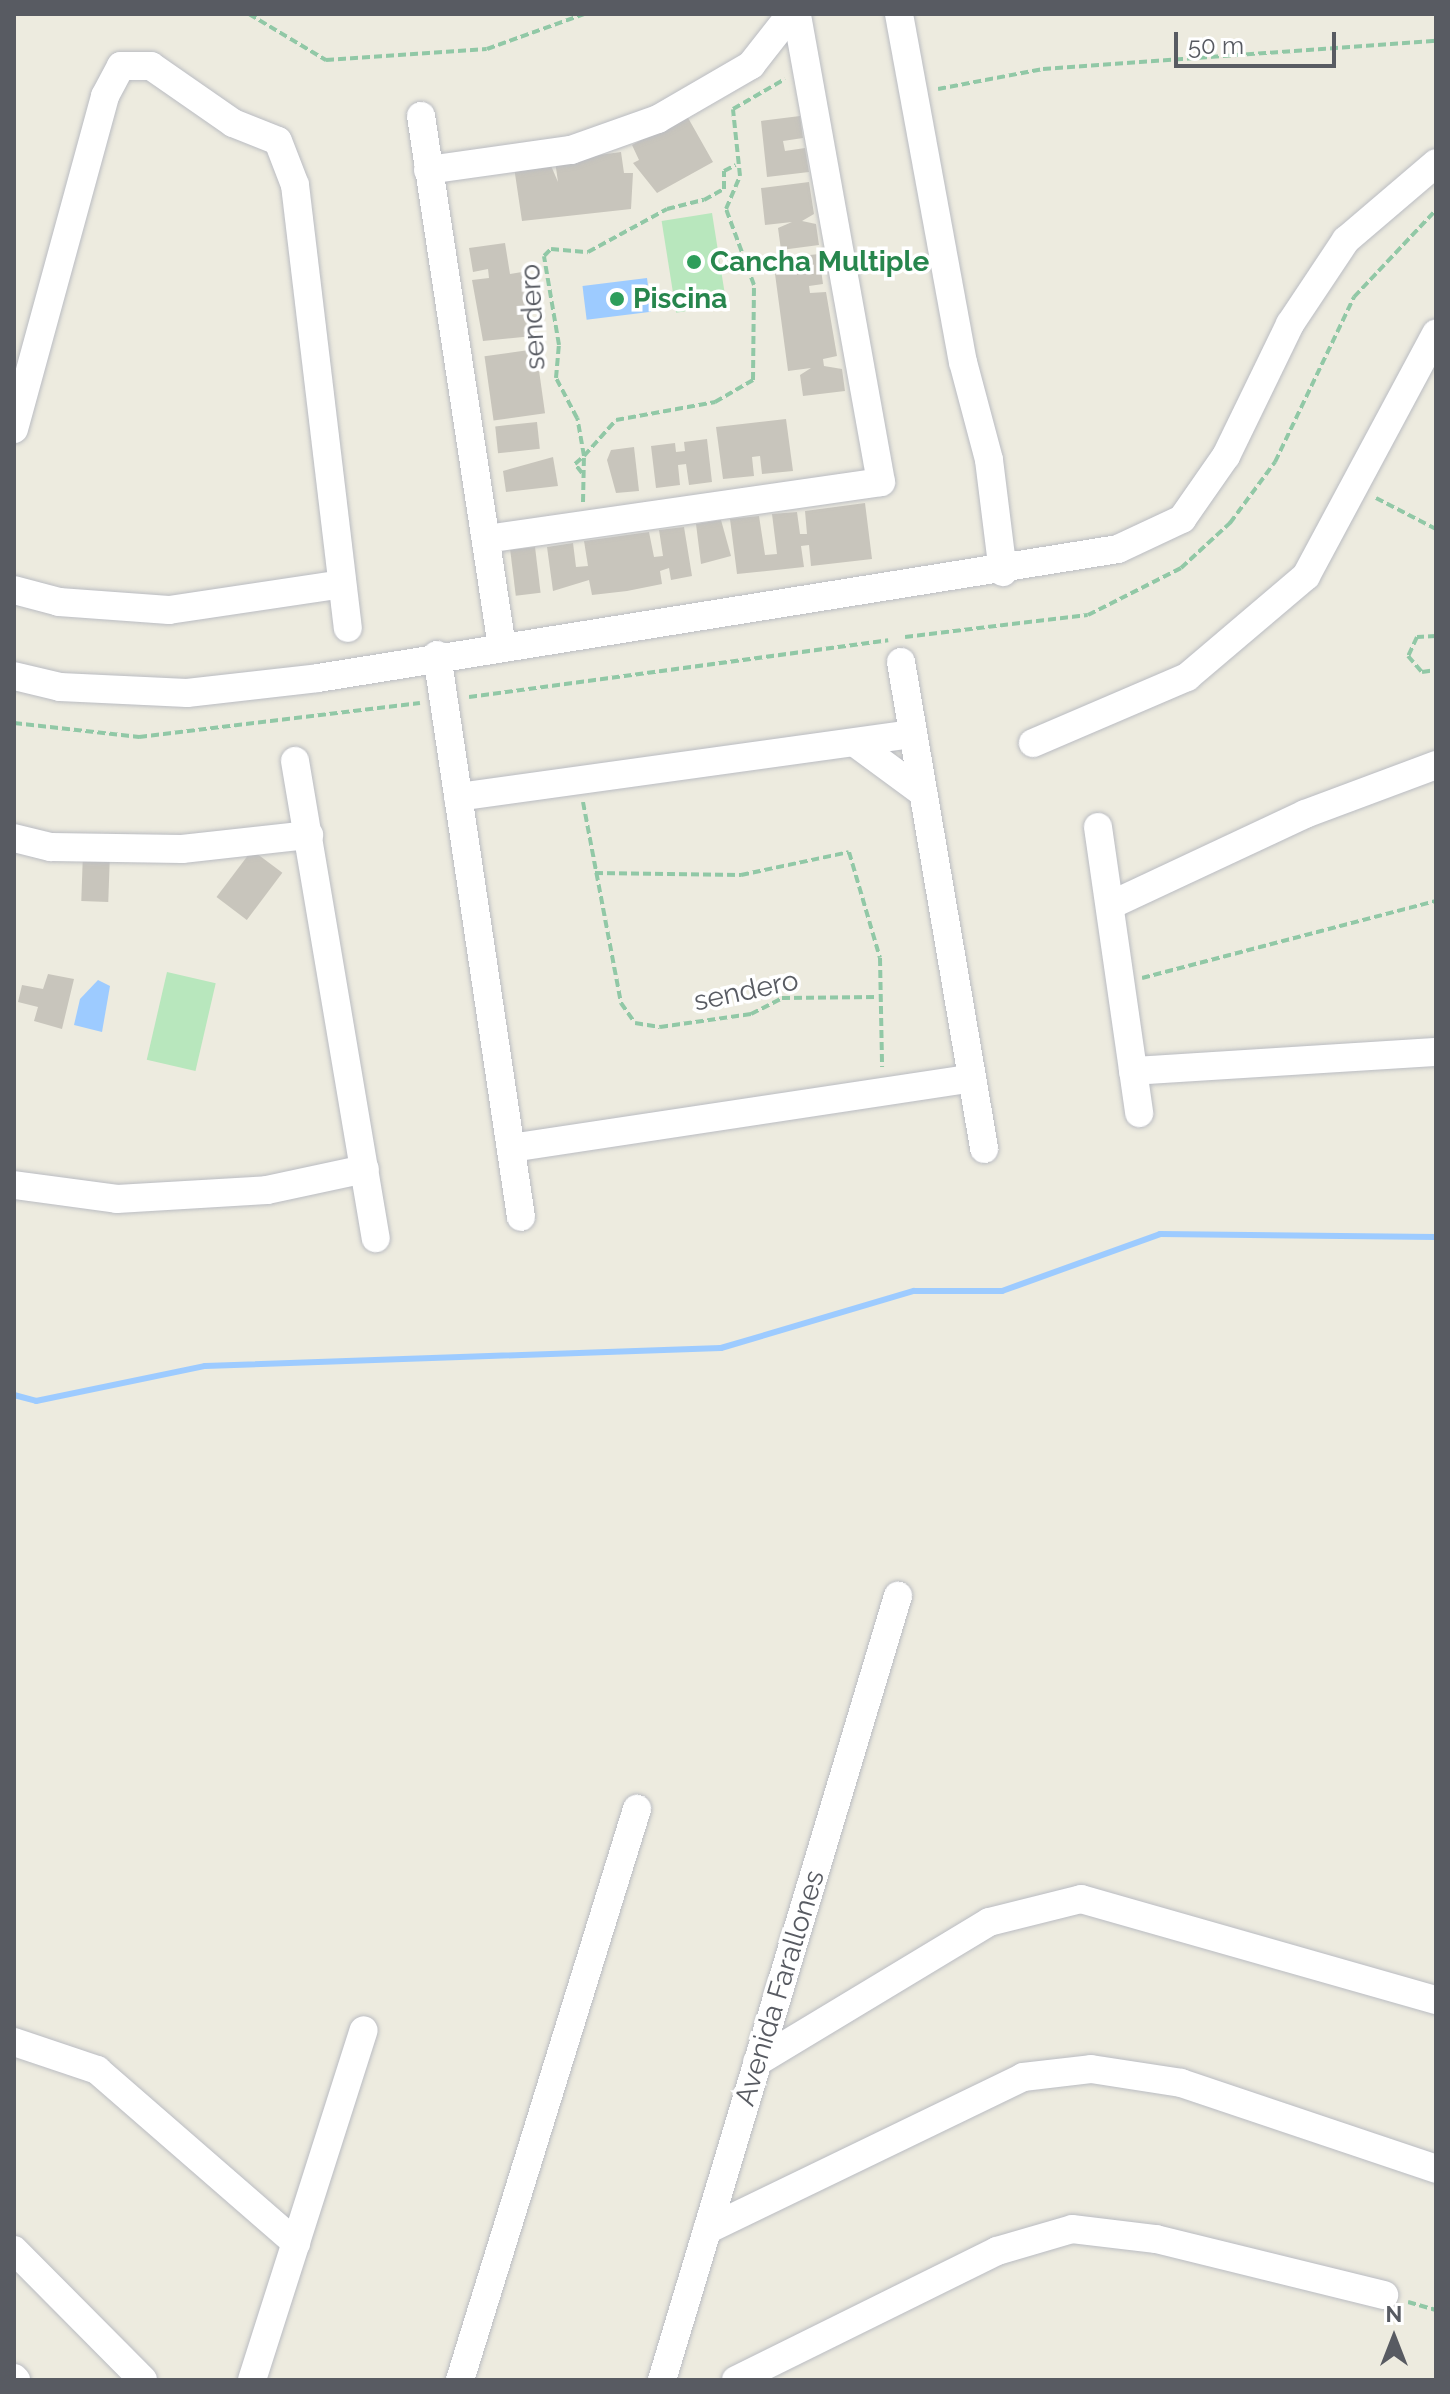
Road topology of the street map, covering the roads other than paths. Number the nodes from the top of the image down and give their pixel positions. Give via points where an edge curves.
1 (794, 14) edge
2 (899, 14) edge
3 (421, 116) dead end
4 (1436, 163) edge
5 (428, 170) junction
6 (1436, 334) edge
7 (14, 429) edge
8 (486, 539) junction
9 (1003, 572) junction
10 (342, 584) junction
11 (14, 590) edge
12 (348, 628) dead end
13 (502, 647) junction
14 (437, 655) junction
15 (901, 662) dead end
16 (14, 676) edge
17 (913, 734) junction
18 (1033, 743) dead end
19 (858, 745) junction
20 (295, 761) dead end
21 (1436, 765) edge
22 (923, 793) junction
23 (458, 797) junction
24 (1098, 827) dead end
25 (309, 835) junction
26 (14, 838) edge
27 (1111, 905) junction
28 (1436, 1052) edge
29 (1133, 1071) junction
30 (972, 1078) junction
31 (1139, 1113) dead end
32 (511, 1148) junction
33 (984, 1149) dead end
34 (365, 1169) junction
35 (14, 1185) edge
36 (521, 1217) dead end
37 (376, 1238) dead end
38 (898, 1596) dead end
39 (637, 1809) dead end
40 (1436, 2000) edge
41 (364, 2030) dead end
42 (14, 2042) edge
43 (757, 2062) junction
44 (1436, 2169) edge
45 (707, 2230) junction
46 (296, 2243) junction
47 (14, 2250) edge
48 (1384, 2295) road end
49 (143, 2380) edge
50 (252, 2380) edge
51 (460, 2380) edge
52 (662, 2380) edge
53 (736, 2380) edge

1 - 5 street via 751,65 658,119 571,150
1 - 8 street via 881,482
2 - 9 street via 989,460
3 - 5 street
4 - 9 street via 1346,240 1290,324 1226,456 1182,519 1118,549
5 - 8 street
6 - 18 street via 1306,576 1187,677
7 - 10 street via 105,96 121,66 151,66 233,123 278,141 295,185
8 - 13 street
9 - 13 street
10 - 11 street via 169,610 59,602
10 - 12 street
13 - 14 street
14 - 16 street via 187,693 60,687
14 - 23 street
15 - 17 street
17 - 19 street
17 - 22 street
19 - 22 street
19 - 23 street
20 - 25 street
21 - 27 street via 1305,814
22 - 30 street
23 - 32 street
24 - 27 street
25 - 26 street via 182,849 51,847
25 - 34 street
27 - 29 street
28 - 29 street
29 - 31 street
30 - 32 street
30 - 33 street
32 - 36 street
34 - 35 street via 267,1190 117,1199
34 - 37 street
38 - 43 street, Avenida Farallones
39 - 51 street
40 - 43 street via 1081,1899 989,1922
41 - 46 street
42 - 46 street via 97,2070
43 - 45 street, Avenida Farallones
44 - 45 street via 1181,2083 1091,2069 1023,2077
45 - 52 street, Avenida Farallones
46 - 50 street
47 - 49 street
48 - 53 street via 1156,2239 1072,2229 997,2251

